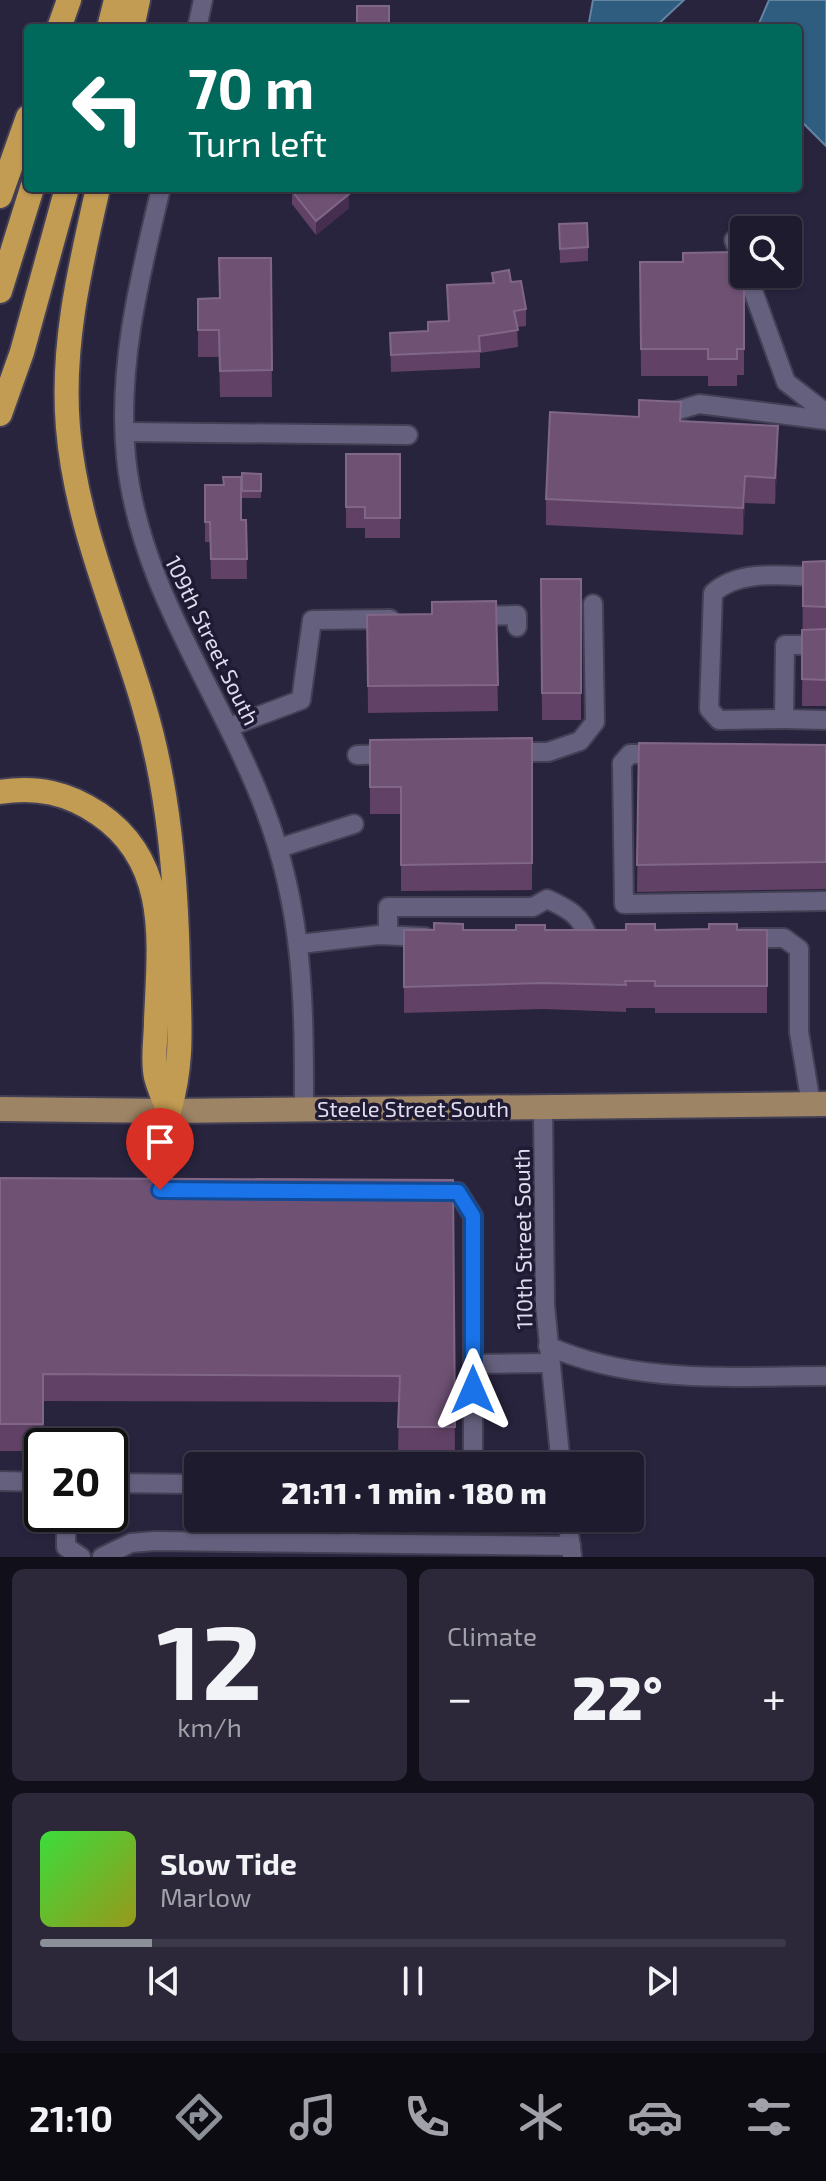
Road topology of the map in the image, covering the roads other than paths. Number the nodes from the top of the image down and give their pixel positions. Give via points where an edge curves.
1 (71, 0) edge
2 (116, 0) edge
3 (138, 0) edge
4 (203, 0) edge
5 (61, 24) edge
6 (68, 24) edge
7 (110, 24) edge
8 (133, 24) edge
9 (198, 24) edge
10 (24, 128) edge
11 (31, 192) edge
12 (66, 192) edge
13 (97, 192) edge
14 (160, 192) edge
15 (0, 196) edge
16 (752, 288) edge
17 (0, 291) edge
18 (826, 413) edge
19 (0, 414) edge
20 (653, 418) edge
21 (826, 420) edge
22 (125, 432) junction
23 (408, 435) dead end
24 (826, 577) edge
25 (593, 604) dead end
26 (458, 617) edge
27 (414, 618) edge
28 (517, 627) dead end
29 (826, 645) edge
30 (784, 719) junction
31 (826, 720) edge
32 (229, 727) junction
33 (491, 753) edge
34 (417, 754) edge
35 (674, 754) edge
36 (357, 755) dead end
37 (0, 792) edge
38 (354, 824) dead end
39 (279, 848) junction
40 (826, 901) edge
41 (388, 935) junction
42 (451, 938) edge
43 (727, 938) edge
44 (588, 939) edge
45 (300, 944) junction
46 (818, 1104) edge
47 (543, 1107) junction
48 (304, 1108) junction
49 (0, 1109) edge
50 (169, 1111) junction
51 (415, 1192) edge
52 (549, 1354) junction
53 (473, 1364) junction
54 (826, 1376) edge
55 (473, 1452) edge
56 (560, 1452) edge
57 (0, 1481) edge
58 (24, 1482) edge
59 (128, 1483) edge
60 (184, 1484) edge
61 (66, 1532) edge
62 (350, 1532) edge
63 (569, 1532) edge
64 (350, 1543) junction
65 (235, 1549) edge
66 (384, 1550) edge
67 (572, 1552) edge
68 (81, 1557) edge
69 (102, 1557) edge

1 - 5 highway
1 - 6 highway
2 - 7 highway
3 - 8 highway
4 - 9 street
10 - 15 highway
11 - 17 highway
12 - 19 highway
13 - 50 highway via 72,314 68,429 84,520 143,703 165,801 176,899 180,1074
14 - 22 street, 109th Street South via 128,348
16 - 18 street via 786,382
20 - 21 street via 699,404
22 - 23 street
22 - 32 street, 109th Street South via 137,525 153,575
24 - 30 street via 741,577 713,593 709,709 719,720
25 - 33 street via 595,722 580,741 548,752
26 - 28 street via 517,615
27 - 32 street via 312,620 301,700
29 - 30 street via 785,645
30 - 31 street
32 - 39 street, 109th Street South
34 - 36 street
35 - 40 street via 630,754 622,763 624,904
37 - 50 highway via 65,795 112,823 136,849 159,930 155,1065
38 - 39 street
39 - 45 street, 109th Street South
41 - 42 street
41 - 44 street via 388,907 533,907 547,899 570,909 585,925
41 - 45 street
43 - 46 street via 784,938 799,949 799,1032
45 - 48 street, 109th Street South
46 - 47 main road, Steele Street South
47 - 48 main road, Steele Street South
47 - 52 street, 110th Street South
48 - 50 main road, Steele Street South
49 - 50 main road, Steele Street South
51 - 53 street via 458,1192 473,1216
52 - 53 street
52 - 54 street via 633,1373
52 - 56 street, 110th Street South
53 - 55 street
57 - 58 street
59 - 60 street
61 - 68 street via 66,1547
62 - 64 street
63 - 67 street
64 - 65 street
64 - 66 street
65 - 69 street via 142,1541
66 - 67 street

